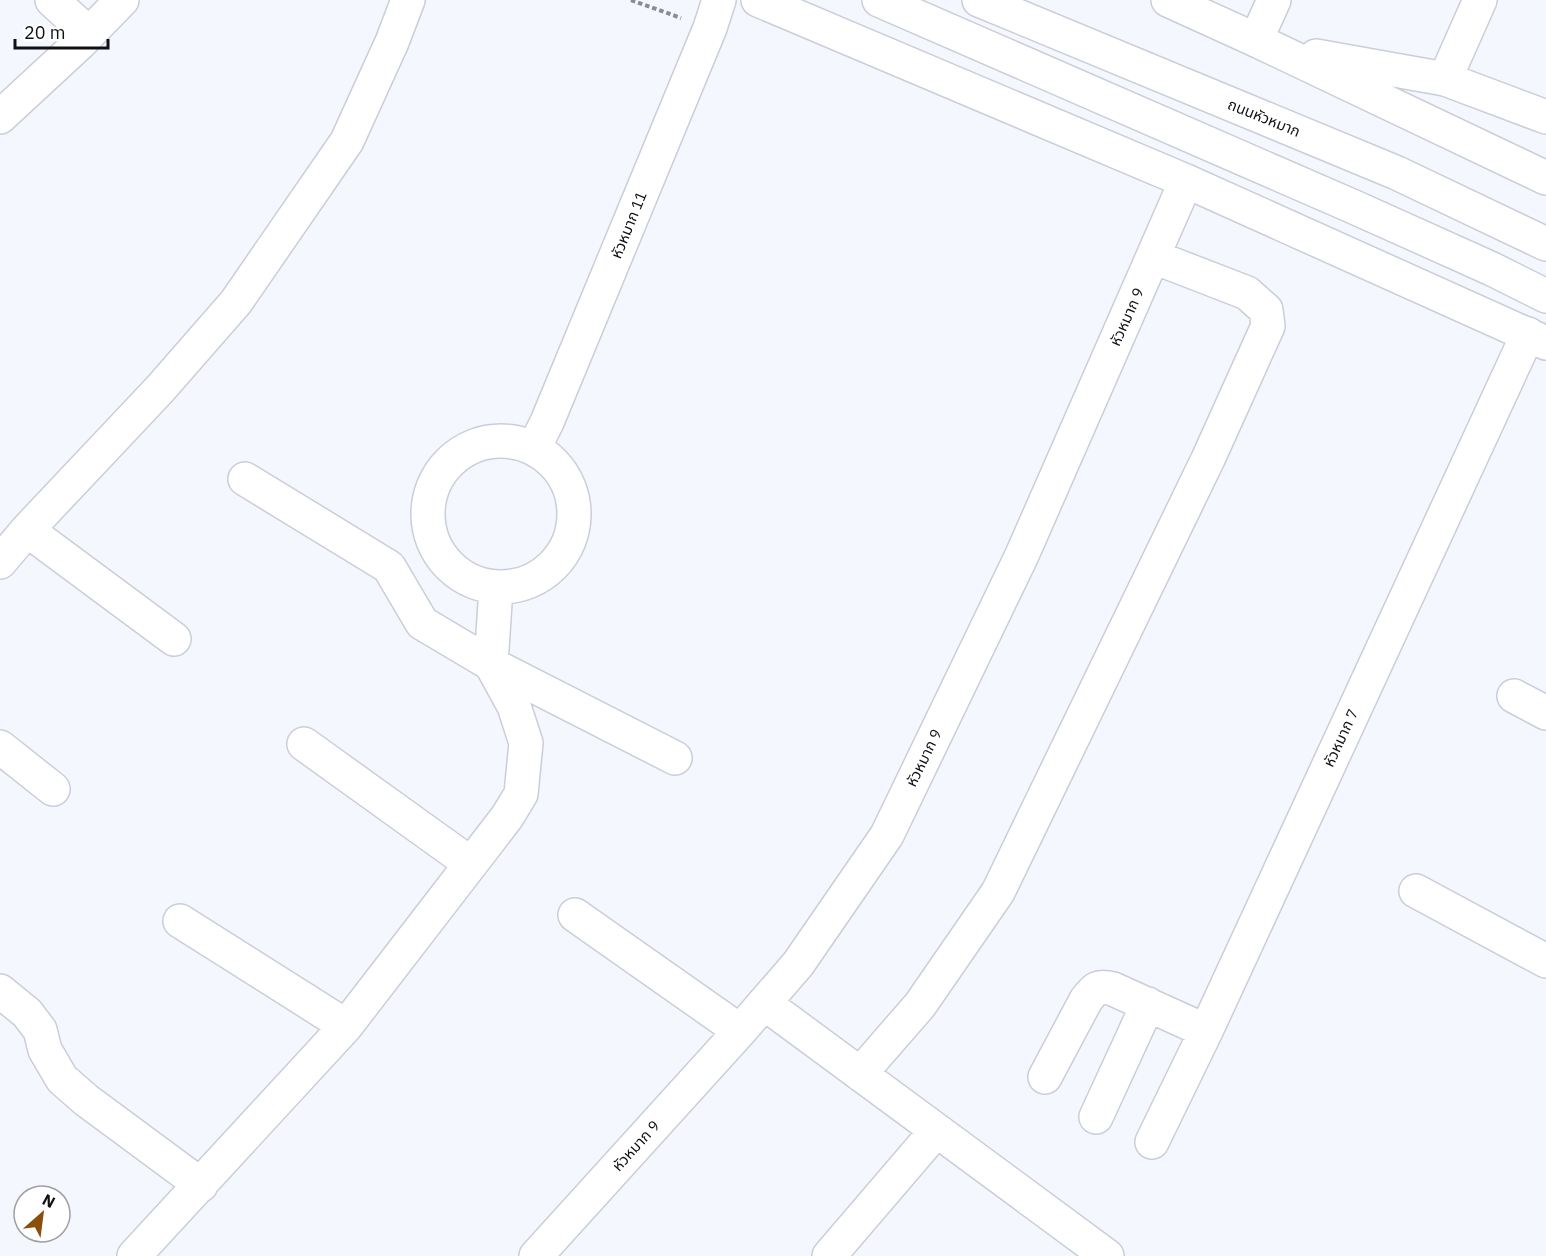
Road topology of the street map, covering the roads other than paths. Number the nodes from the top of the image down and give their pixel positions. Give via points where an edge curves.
1 (52, 0) edge
2 (122, 0) edge
3 (408, 0) edge
4 (758, 0) edge
5 (879, 0) edge
6 (979, 0) edge
7 (1168, 0) edge
8 (1274, 0) edge
9 (1480, 0) edge
10 (715, 14) edge
11 (89, 34) junction
12 (1264, 44) junction
13 (1445, 79) junction
14 (0, 117) edge
15 (1546, 117) edge
16 (1546, 178) edge
17 (1186, 181) junction
18 (1546, 244) edge
19 (1154, 257) junction
20 (1546, 296) edge
21 (1537, 338) edge
22 (534, 448) junction
23 (246, 479) dead end
24 (27, 530) junction
25 (0, 562) edge
26 (496, 588) junction
27 (174, 639) dead end
28 (490, 664) junction
29 (1514, 696) dead end
30 (1546, 712) edge
31 (304, 744) dead end
32 (0, 747) edge
33 (675, 758) dead end
34 (53, 789) dead end
35 (471, 864) junction
36 (1416, 891) dead end
37 (575, 915) dead end
38 (180, 921) dead end
39 (1546, 961) edge
40 (0, 991) edge
41 (764, 1003) junction
42 (1148, 1004) junction
43 (345, 1026) junction
44 (740, 1031) junction
45 (1206, 1031) junction
46 (860, 1074) junction
47 (1045, 1077) dead end
48 (1096, 1117) dead end
49 (936, 1131) junction
50 (1152, 1142) dead end
51 (201, 1185) junction
52 (1094, 1252) edge
53 (134, 1256) edge
54 (536, 1256) edge
55 (829, 1256) edge

1 - 11 street
2 - 11 street
3 - 24 street via 347,141 236,302
4 - 17 street
5 - 20 street
6 - 18 street, ถนนหัวหมาก via 1397,173
7 - 12 street
8 - 12 street
9 - 13 street
10 - 22 street, หัวหมาก 11
11 - 14 street
12 - 13 street
12 - 16 street
13 - 15 street
17 - 19 street, หัวหมาก 9
17 - 21 street
19 - 41 street, หัวหมาก 9 via 1022,555 887,835 798,964
19 - 46 street via 1247,292 1266,310 1268,326 1208,459 998,892 920,1005
21 - 45 street, หัวหมาก 7
22 - 26 street via 554,463 568,483 575,507 573,532 564,555 546,573 524,585
22 - 26 street via 511,441 487,442 465,450 446,464 433,484 428,507 429,531 438,553 453,571 475,584
23 - 28 street via 389,567 422,623
24 - 25 street
24 - 27 street
26 - 28 street
28 - 33 street
28 - 35 street via 514,706 526,743 521,794
29 - 30 street
31 - 35 street
32 - 34 street
35 - 43 street
36 - 39 street
37 - 44 street
38 - 43 street
40 - 51 street via 40,1029 45,1050 62,1079
41 - 44 street, หัวหมาก 9
41 - 46 street
42 - 45 street
42 - 47 street via 1098,987 1086,1000
42 - 48 street
43 - 51 street
44 - 54 street, หัวหมาก 9
45 - 50 street, หัวหมาก 7
46 - 49 street
49 - 52 street
49 - 55 street
51 - 53 street

